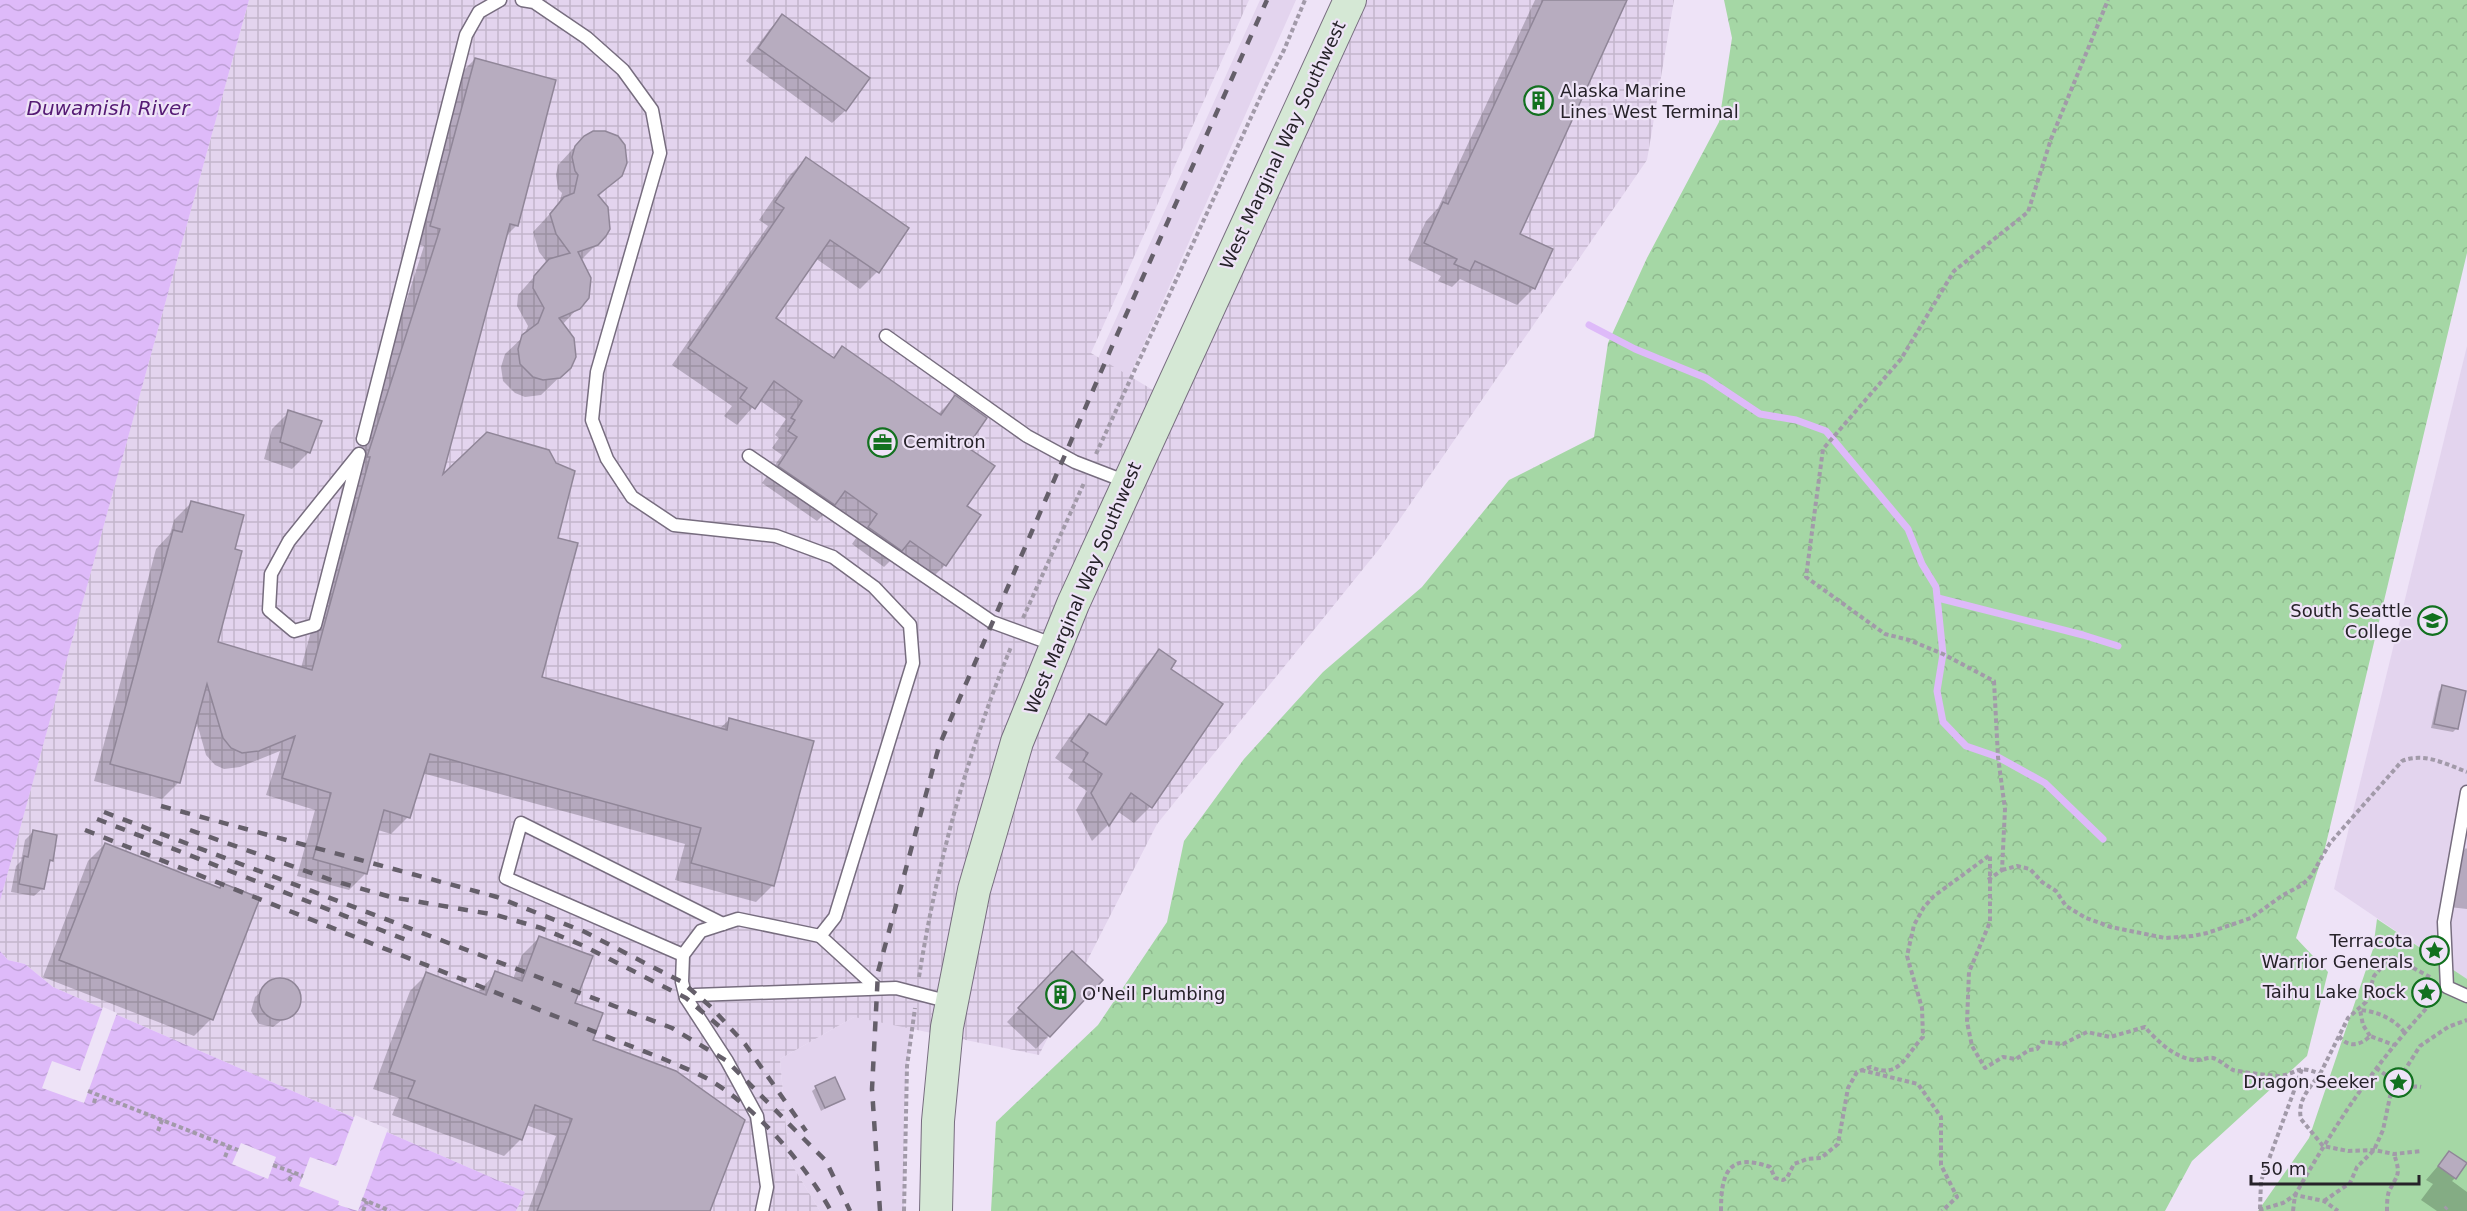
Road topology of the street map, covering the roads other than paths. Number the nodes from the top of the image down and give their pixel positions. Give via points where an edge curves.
1 (500, 0) edge
2 (522, 0) edge
3 (1350, 0) edge
4 (886, 336) dead end
5 (363, 439) dead end
6 (359, 454) joint
7 (749, 456) dead end
8 (1129, 482) junction
9 (1056, 645) junction
10 (2467, 792) edge
11 (723, 924) junction
12 (820, 936) junction
13 (683, 955) junction
14 (877, 988) junction
15 (2467, 996) edge
16 (686, 998) junction
17 (951, 1002) junction
18 (762, 1211) edge
19 (936, 1211) edge

1 - 5 lane via 479,12 466,35
2 - 12 lane via 534,2 587,38 623,70 652,110 660,153 597,372 592,420 607,459 632,497 674,525 776,536 833,557 874,587 909,625 913,663 835,916
3 - 8 main road, West Marginal Way Southwest
4 - 8 lane via 1027,436 1075,462
6 - 6 lane via 315,625 294,631 269,610 271,574 289,541
7 - 9 lane via 992,622
8 - 9 main road, West Marginal Way Southwest
9 - 17 main road, West Marginal Way Southwest via 1017,742 974,890
10 - 15 lane via 2444,922 2447,987
11 - 12 lane via 738,919
11 - 13 lane via 701,931
11 - 13 lane via 521,823 506,878
12 - 14 lane
13 - 16 lane
14 - 16 lane via 695,994
14 - 17 lane via 896,988
16 - 18 lane via 727,1060 757,1116 767,1187
17 - 19 main road, West Marginal Way Southwest via 938,1121

